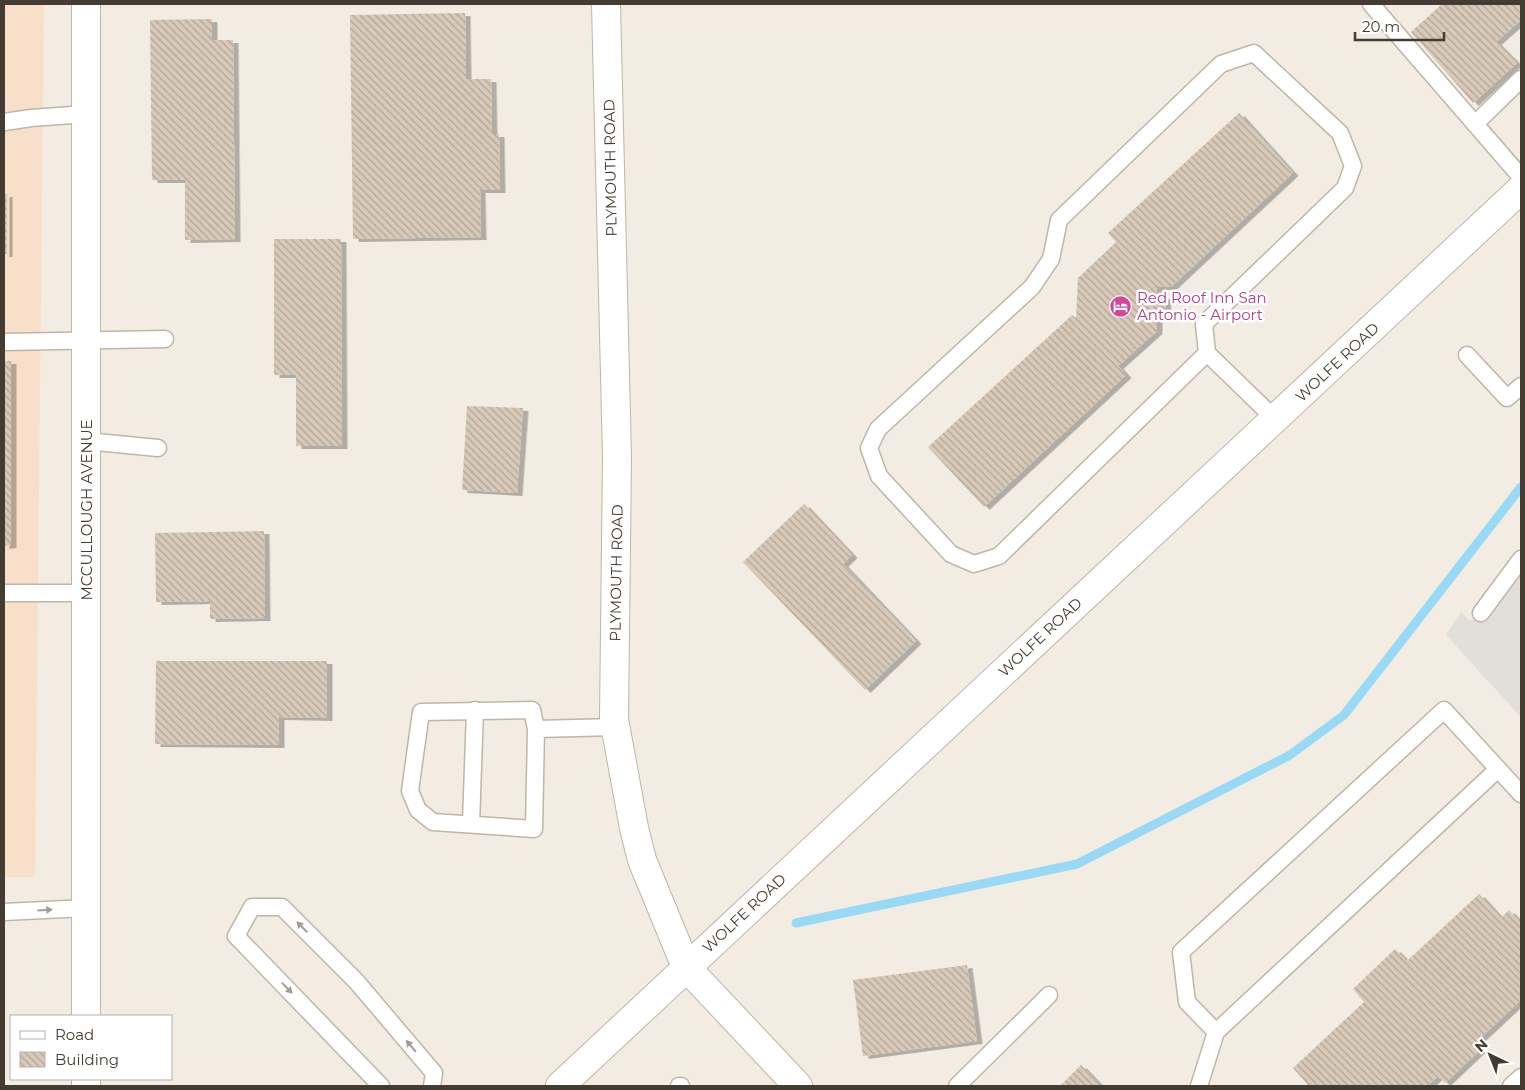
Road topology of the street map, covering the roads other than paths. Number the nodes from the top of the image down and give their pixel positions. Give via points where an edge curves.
1 (86, 4) edge
2 (606, 4) edge
3 (1371, 4) edge
4 (1521, 79) edge
5 (86, 114) junction
6 (4, 122) edge
7 (1475, 124) junction
8 (1521, 177) edge
9 (1521, 189) edge
10 (165, 339) dead end
11 (86, 341) junction
12 (4, 342) edge
13 (1207, 353) junction
14 (1467, 355) dead end
15 (1521, 386) edge
16 (1275, 419) junction
17 (86, 441) junction
18 (158, 448) dead end
19 (1521, 559) edge
20 (4, 593) edge
21 (86, 594) junction
22 (1481, 613) dead end
23 (474, 710) junction
24 (616, 727) junction
25 (536, 729) junction
26 (1498, 769) junction
27 (1521, 794) edge
28 (471, 824) junction
29 (86, 908) junction
30 (4, 912) edge
31 (686, 967) junction
32 (1048, 994) dead end
33 (86, 1015) edge
34 (1216, 1032) junction
35 (1521, 1077) edge
36 (380, 1086) edge
37 (432, 1086) edge
38 (560, 1086) edge
39 (798, 1086) edge
40 (957, 1086) edge
41 (1199, 1086) edge
42 (1511, 1086) edge

1 - 5 street, MCCULLOUGH AVENUE
2 - 24 street, PLYMOUTH ROAD via 618,457
3 - 7 lane
4 - 7 lane
5 - 6 lane
5 - 11 street, MCCULLOUGH AVENUE
7 - 8 lane
9 - 16 street, WOLFE ROAD
10 - 11 lane
11 - 12 lane
11 - 17 street, MCCULLOUGH AVENUE
13 - 13 lane via 1204,324 1345,188 1353,166 1340,132 1254,53 1221,64 1059,220 1051,259 1032,287 878,428 869,448 879,476 951,554 974,564 999,556
13 - 16 lane
14 - 15 lane via 1507,398
16 - 31 street, WOLFE ROAD
17 - 18 lane
17 - 21 street, MCCULLOUGH AVENUE
19 - 22 lane
20 - 21 lane
21 - 29 street, MCCULLOUGH AVENUE
23 - 25 lane via 532,710
23 - 28 lane
23 - 28 lane via 421,712 410,791 418,810 433,822
24 - 25 lane
24 - 31 street, PLYMOUTH ROAD via 642,860
25 - 28 lane via 534,829
26 - 27 lane
26 - 34 lane
26 - 34 lane via 1444,710 1181,952 1187,1002
30 -> 29 lane
29 - 33 street, MCCULLOUGH AVENUE
31 - 38 street, WOLFE ROAD
31 - 39 street, PLYMOUTH ROAD
32 - 40 lane
34 - 41 lane
35 - 42 lane
37 -> 36 lane via 434,1073 356,980 282,907 252,907 236,936

